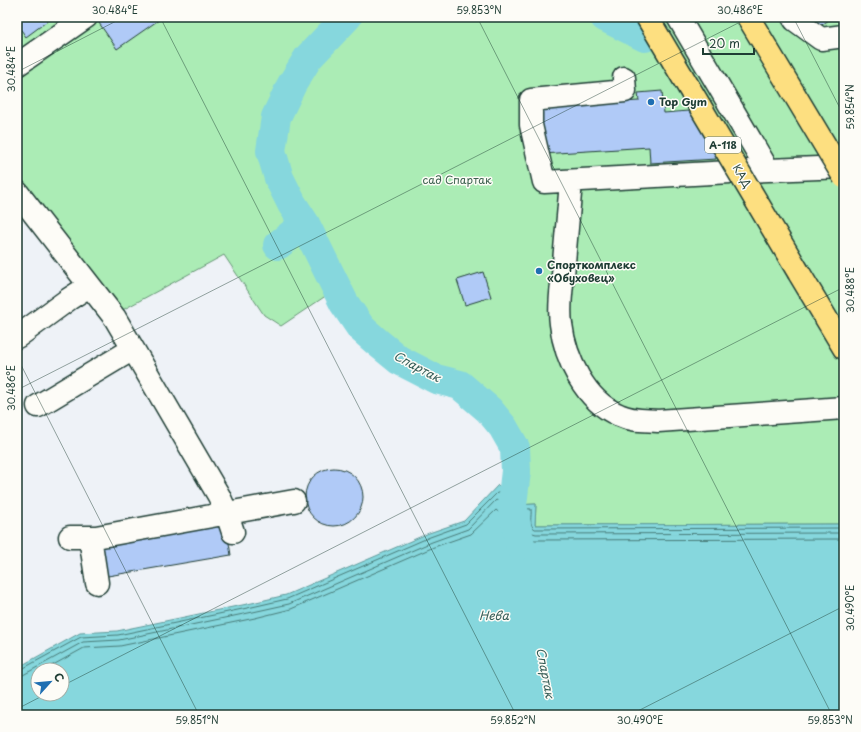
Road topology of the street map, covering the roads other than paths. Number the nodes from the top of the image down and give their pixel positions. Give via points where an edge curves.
1 (86, 17) edge
2 (647, 17) edge
3 (678, 17) edge
4 (748, 17) edge
5 (793, 17) edge
6 (844, 36) edge
7 (17, 65) edge
8 (624, 78) dead end
9 (844, 167) edge
10 (768, 170) junction
11 (844, 176) edge
12 (571, 181) junction
13 (17, 192) edge
14 (89, 286) junction
15 (17, 337) edge
16 (844, 348) edge
17 (133, 349) junction
18 (38, 406) dead end
19 (844, 408) edge
20 (294, 502) dead end
21 (230, 523) junction
22 (97, 584) dead end

1 - 7 lane
2 - 16 highway, КАД / А-118, bridge
3 - 10 lane
4 - 11 highway, bridge
5 - 6 lane via 821,39
8 - 12 lane via 625,92 531,100 532,125 544,182
9 - 10 lane
10 - 12 lane
12 - 19 lane via 560,296 560,322 563,342 578,377 589,393 604,407 619,416 658,421
13 - 14 lane
14 - 15 lane
14 - 17 lane via 115,318
17 - 18 lane
17 - 21 lane via 219,496
20 - 21 lane
21 - 22 lane via 80,537

